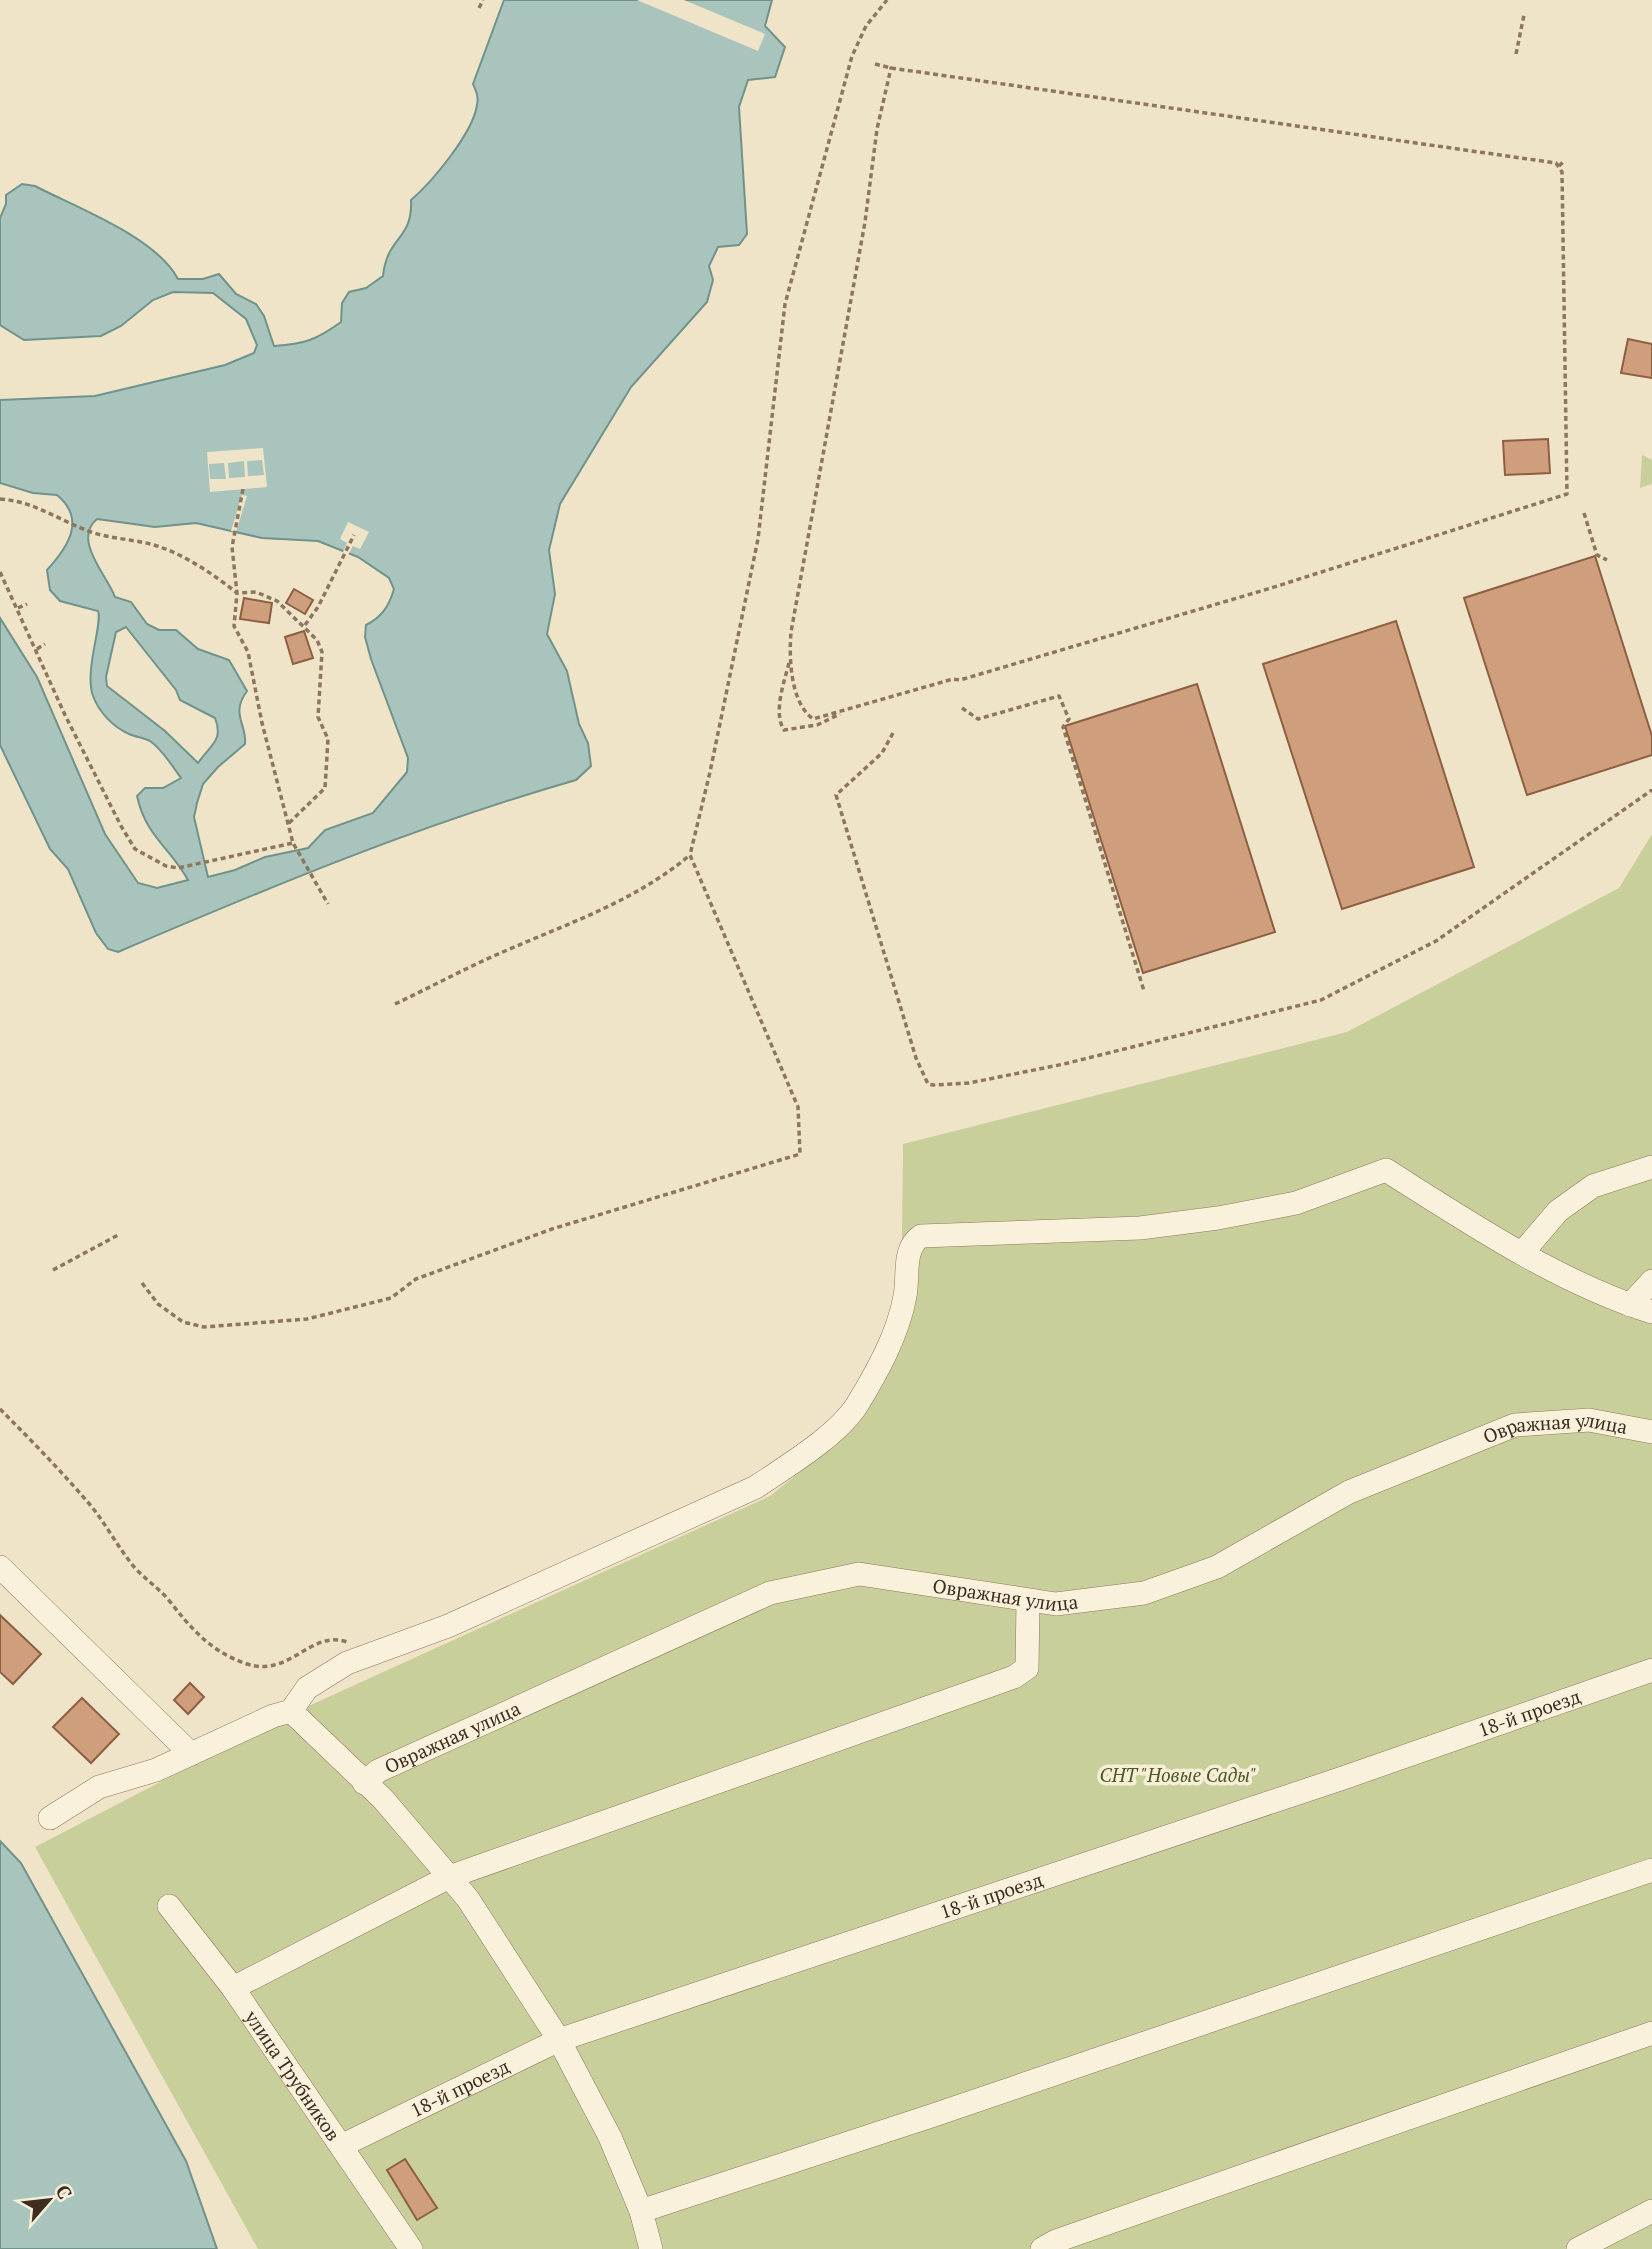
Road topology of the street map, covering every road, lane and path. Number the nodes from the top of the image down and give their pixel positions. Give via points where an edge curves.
1 (483, 0) edge
2 (887, 0) edge
3 (479, 8) dead end
4 (1524, 15) dead end
5 (1516, 54) dead end
6 (875, 64) dead end
7 (891, 68) junction
8 (1233, 111) dead end
9 (1232, 117) junction
10 (1565, 160) dead end
11 (1559, 166) junction
12 (243, 489) dead end
13 (0, 499) edge
14 (1584, 513) dead end
15 (354, 536) dead end
16 (1607, 560) dead end
17 (0, 572) edge
18 (237, 593) junction
19 (27, 604) dead end
20 (18, 608) junction
21 (33, 620) dead end
22 (26, 624) junction
23 (304, 625) junction
24 (45, 644) dead end
25 (37, 649) junction
26 (789, 661) junction
27 (962, 708) dead end
28 (841, 713) junction
29 (893, 733) dead end
30 (1652, 790) edge
31 (289, 823) junction
32 (293, 843) junction
33 (690, 855) junction
34 (328, 904) dead end
35 (1144, 991) dead end
36 (396, 1004) dead end
37 (1652, 1167) edge
38 (120, 1234) dead end
39 (1523, 1252) junction
40 (53, 1270) dead end
41 (1652, 1280) edge
42 (142, 1283) dead end
43 (1630, 1305) junction
44 (1652, 1312) edge
45 (0, 1409) edge
46 (1652, 1432) edge
47 (0, 1567) edge
48 (1028, 1602) junction
49 (365, 1655) junction
50 (1652, 1671) edge
51 (291, 1711) junction
52 (191, 1754) junction
53 (364, 1783) junction
54 (50, 1818) dead end
55 (1652, 1870) edge
56 (449, 1877) junction
57 (169, 1906) dead end
58 (233, 1988) junction
59 (1652, 2033) edge
60 (559, 2040) junction
61 (343, 2145) junction
62 (641, 2211) junction
63 (1652, 2211) edge
64 (411, 2249) edge
65 (651, 2249) edge
66 (1042, 2249) edge
67 (1578, 2249) edge

1 - 3 path
2 - 33 path via 866,26 852,56 785,304 758,539
4 - 5 path
6 - 7 path
7 - 9 path
7 - 26 path
8 - 9 path
9 - 11 path
10 - 11 path
11 - 28 path via 1567,494 1271,588
12 - 18 path via 232,547
13 - 18 path via 29,504 91,532 157,546 209,570
14 - 16 path via 1597,555
15 - 23 path
17 - 20 path
18 - 23 path via 256,592 277,601
18 - 31 path via 234,626 248,652
19 - 20 path
20 - 22 path
21 - 22 path
22 - 25 path
23 - 31 path via 322,652 318,717 328,739 328,758 325,788
24 - 25 path
25 - 32 path via 65,715 135,849 178,868
26 - 28 path via 806,713 813,719
26 - 28 path via 781,699 784,730 817,725
27 - 35 path via 978,719 1059,696 1062,700 1069,719 1063,727
29 - 30 path via 882,753 836,795 916,1058 928,1084 933,1085 969,1083 1064,1064 1321,1000 1436,941
31 - 32 path
32 - 34 path
33 - 36 path via 610,907 495,955
33 - 42 path via 798,1107 800,1154 552,1228 416,1279 391,1298 307,1319 204,1327 183,1322 158,1304
37 - 39 street via 1593,1186 1558,1211
38 - 40 path
39 - 43 street
39 - 49 street via 1386,1170 1296,1203 1218,1218 1140,1228 921,1236 910,1248 905,1296 874,1376 847,1416 786,1466 756,1487 460,1621
41 - 43 street
43 - 44 street
45 - 49 path via 92,1508 136,1569 191,1630 216,1650 267,1668 328,1639 344,1640
46 - 48 street, Овражная улица via 1589,1420 1515,1424 1349,1492 1217,1567 1144,1593 1056,1604
47 - 52 street
48 - 53 street, Овражная улица via 859,1574 770,1594 378,1771
48 - 56 street via 1027,1668 1014,1677
49 - 51 street via 307,1688
50 - 60 street, 18-й проезд
51 - 52 street
51 - 53 street
52 - 54 street via 99,1787
53 - 56 street
55 - 62 street
56 - 58 street
56 - 60 street
57 - 58 street, улица Трубников
58 - 61 street, улица Трубников
59 - 66 street via 1221,2181
60 - 61 street, 18-й проезд
60 - 62 street via 610,2137
61 - 64 street, улица Трубников
62 - 65 street
63 - 67 street

